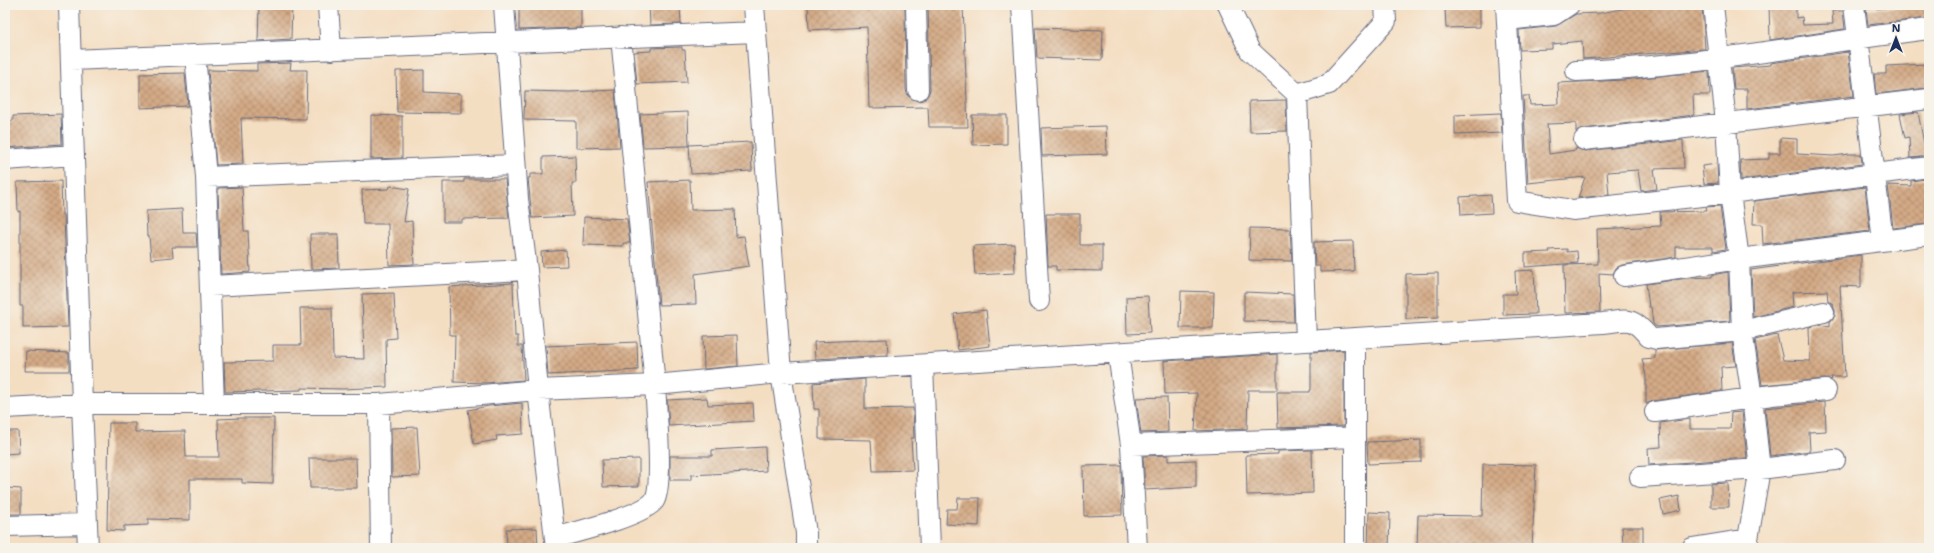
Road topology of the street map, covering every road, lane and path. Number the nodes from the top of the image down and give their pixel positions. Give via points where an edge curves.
1 (69, 5) edge
2 (328, 5) edge
3 (504, 5) edge
4 (754, 5) edge
5 (916, 5) edge
6 (1022, 5) edge
7 (1228, 5) edge
8 (1386, 5) edge
9 (1569, 5) edge
10 (1713, 5) edge
11 (1854, 5) edge
12 (1506, 12) edge
13 (1929, 29) edge
14 (756, 32) junction
15 (621, 38) junction
16 (1858, 38) junction
17 (505, 42) junction
18 (331, 50) junction
19 (195, 55) junction
20 (1719, 58) junction
21 (71, 60) junction
22 (1576, 71) dead end
23 (918, 90) dead end
24 (1297, 94) junction
25 (1929, 99) edge
26 (1867, 107) junction
27 (1726, 122) junction
28 (1584, 140) dead end
29 (74, 155) junction
30 (5, 160) edge
31 (514, 165) junction
32 (1929, 167) edge
33 (1875, 174) junction
34 (206, 177) junction
35 (1730, 194) junction
36 (1929, 235) edge
37 (1883, 242) junction
38 (1739, 259) junction
39 (527, 270) junction
40 (1624, 276) dead end
41 (210, 286) junction
42 (1039, 301) dead end
43 (1824, 312) dead end
44 (1742, 331) junction
45 (1355, 338) junction
46 (1306, 341) junction
47 (1118, 353) junction
48 (923, 364) junction
49 (781, 373) junction
50 (655, 386) junction
51 (538, 390) junction
52 (1826, 390) dead end
53 (1752, 397) junction
54 (82, 404) junction
55 (214, 404) junction
56 (379, 404) junction
57 (5, 408) edge
58 (1654, 412) dead end
59 (1355, 437) junction
60 (1131, 445) junction
61 (1835, 460) dead end
62 (1760, 469) junction
63 (1640, 477) dead end
64 (87, 524) junction
65 (5, 526) edge
66 (556, 543) edge
67 (88, 548) edge
68 (381, 548) edge
69 (806, 548) edge
70 (930, 548) edge
71 (1137, 548) edge
72 (1355, 548) edge
73 (1692, 548) edge

1 - 21 street
2 - 18 street
3 - 17 street
4 - 14 street
5 - 23 street
6 - 42 street
7 - 24 street via 1250,51
8 - 24 street via 1386,22 1330,84
9 - 12 street via 1554,15
10 - 20 street
11 - 16 street
12 - 35 street via 1517,201 1574,210
13 - 16 street
14 - 15 street
14 - 49 street
15 - 17 street
15 - 50 street
16 - 20 street
16 - 26 street
17 - 18 street
17 - 31 street
18 - 19 street
19 - 21 street
19 - 34 street
20 - 22 street
20 - 27 street
21 - 29 street
24 - 46 street
25 - 26 street
26 - 27 street
26 - 33 street
27 - 28 street
27 - 35 street
29 - 30 street
29 - 54 street
31 - 34 street
31 - 39 street
32 - 33 street
33 - 35 street
33 - 37 street
34 - 41 street
35 - 38 street
36 - 37 street
37 - 38 street
38 - 40 street
38 - 44 street
39 - 41 street
39 - 51 street
41 - 55 street
43 - 44 street
44 - 45 street via 1656,339 1649,338 1640,326 1629,320
44 - 53 street
45 - 46 street
45 - 59 street
46 - 47 street
47 - 48 street
47 - 60 street
48 - 49 street
48 - 70 street
49 - 50 street
49 - 69 street via 806,533
50 - 51 street
50 - 66 street via 658,486 655,500 633,514
51 - 56 street
51 - 66 street
52 - 53 street
53 - 58 street
53 - 62 street
54 - 55 street
54 - 57 street
54 - 64 street
55 - 56 street
56 - 68 street
59 - 60 street
59 - 72 street
60 - 71 street
61 - 62 street
62 - 63 street
62 - 73 street via 1748,538
64 - 65 street
64 - 67 street

